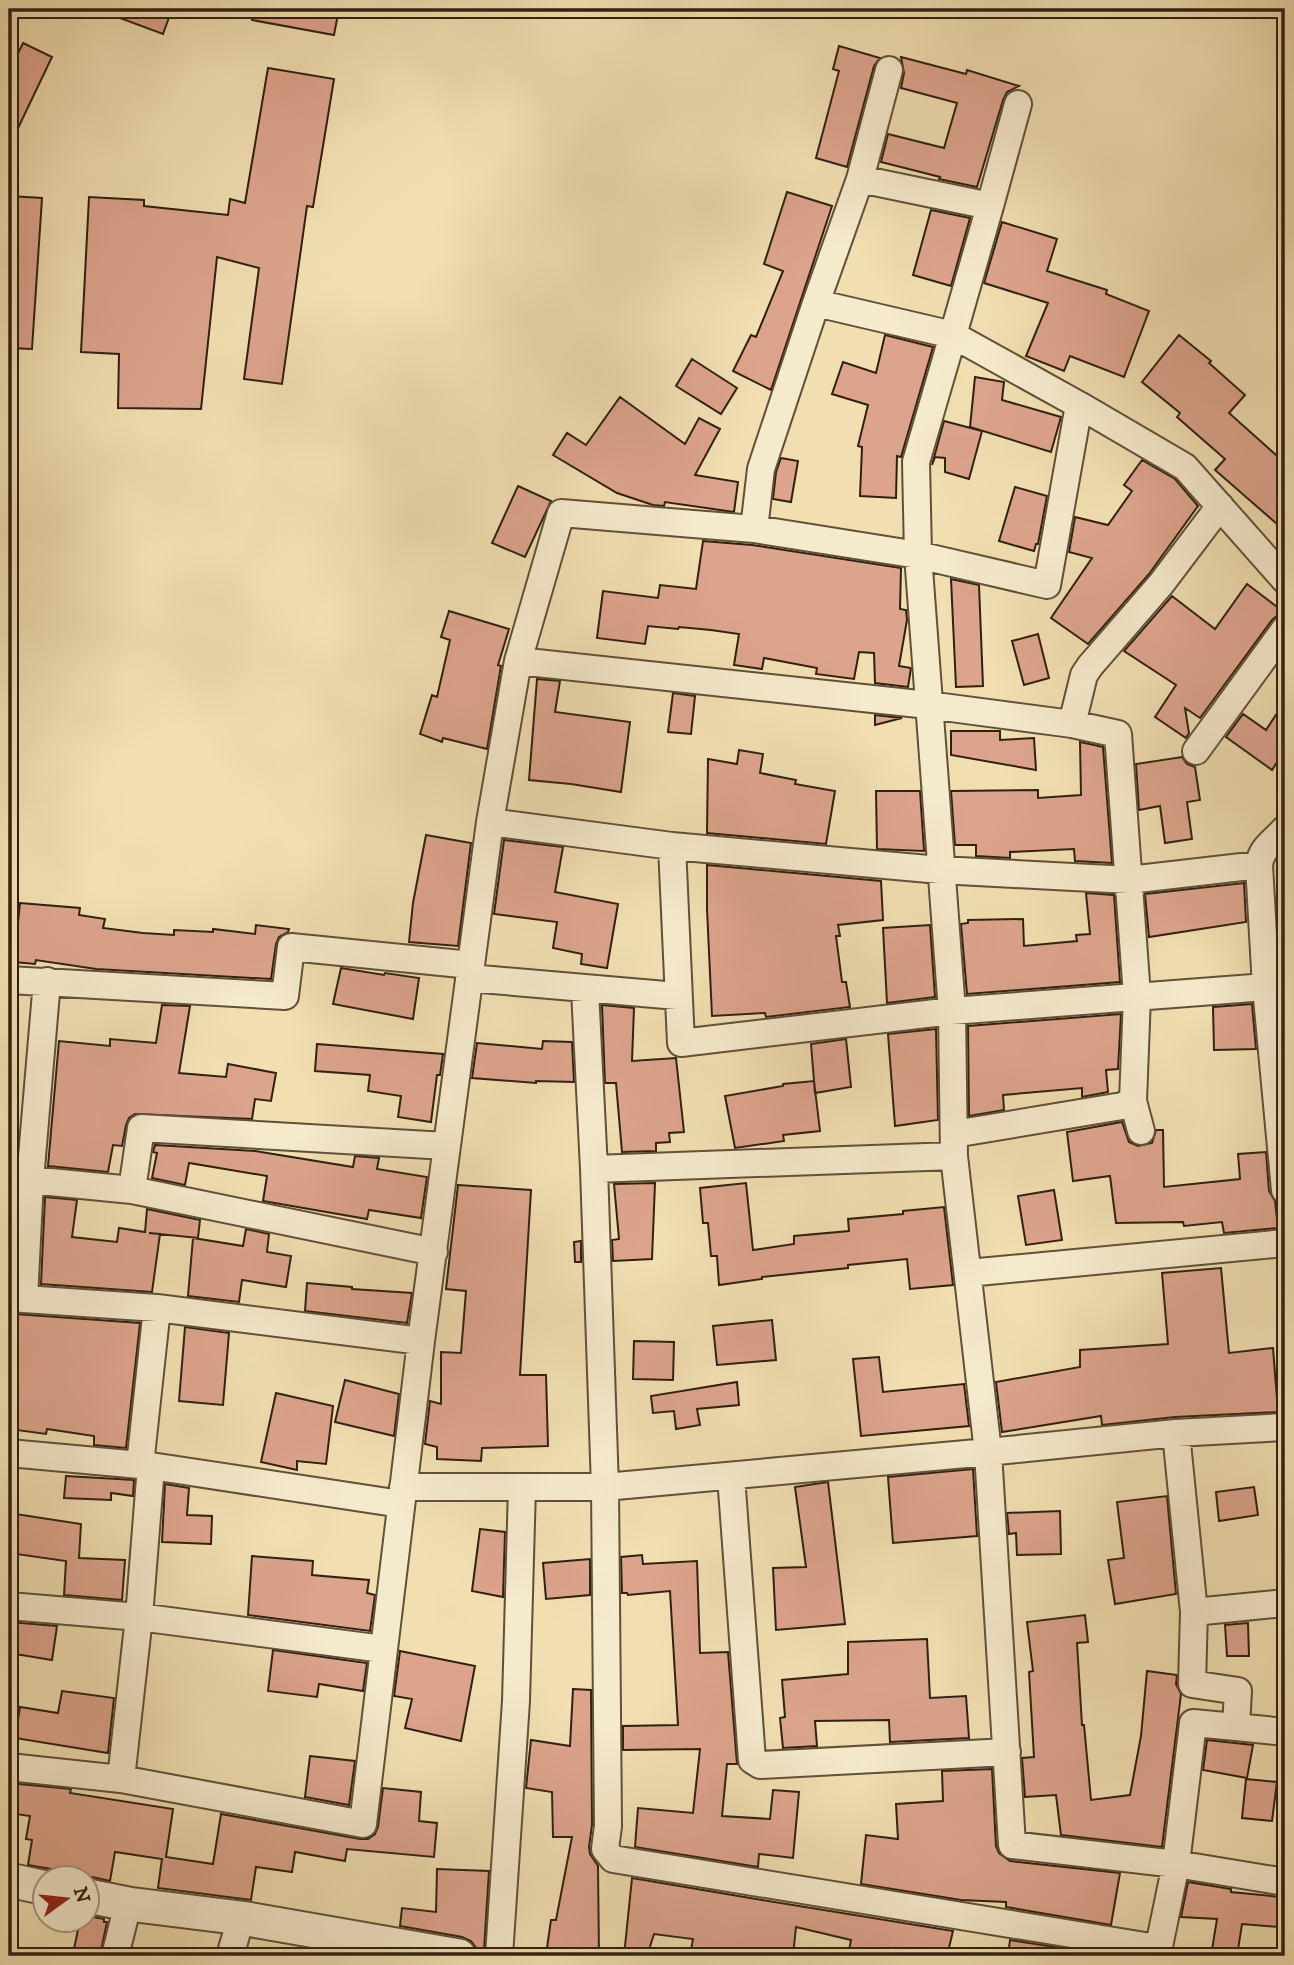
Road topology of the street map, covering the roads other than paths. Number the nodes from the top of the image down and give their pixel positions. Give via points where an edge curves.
1 (889, 70) dead end
2 (1018, 104) dead end
3 (860, 179) junction
4 (990, 206) junction
5 (816, 303) junction
6 (953, 335) junction
7 (1079, 405) junction
8 (1220, 506) junction
9 (754, 529) junction
10 (918, 555) junction
11 (1285, 580) edge
12 (1285, 629) edge
13 (518, 661) junction
14 (928, 705) junction
15 (1072, 724) junction
16 (1196, 751) dead end
17 (490, 822) junction
18 (1285, 829) edge
19 (672, 846) junction
20 (1259, 865) junction
21 (940, 870) junction
22 (1129, 880) junction
23 (470, 972) junction
24 (9, 980) edge
25 (47, 981) junction
26 (1266, 987) junction
27 (585, 990) junction
28 (677, 996) junction
29 (1137, 996) junction
30 (952, 1011) junction
31 (1133, 1101) junction
32 (1141, 1131) dead end
33 (954, 1145) junction
34 (446, 1146) junction
35 (594, 1169) junction
36 (30, 1180) junction
37 (132, 1190) junction
38 (1285, 1190) edge
39 (1285, 1242) edge
40 (434, 1252) junction
41 (968, 1273) junction
42 (17, 1299) edge
43 (158, 1308) junction
44 (421, 1341) junction
45 (1285, 1427) edge
46 (1176, 1433) junction
47 (988, 1452) junction
48 (9, 1453) edge
49 (145, 1465) junction
50 (731, 1476) junction
51 (605, 1486) junction
52 (522, 1487) junction
53 (402, 1496) junction
54 (1285, 1603) edge
55 (9, 1606) edge
56 (1194, 1612) junction
57 (139, 1617) junction
58 (383, 1649) junction
59 (1236, 1727) junction
60 (1285, 1732) edge
61 (1007, 1752) junction
62 (9, 1767) edge
63 (121, 1779) junction
64 (1176, 1864) junction
65 (9, 1880) edge
66 (1285, 1882) edge
67 (32, 1885) edge
68 (102, 1899) edge
69 (128, 1904) junction
70 (241, 1918) junction
71 (1157, 1952) edge
72 (115, 1956) edge
73 (230, 1956) edge
74 (459, 1956) edge
75 (499, 1956) edge

1 - 3 street
2 - 4 street
3 - 4 street
3 - 5 street
4 - 6 street
5 - 6 street
5 - 9 street via 761,469
6 - 7 street
6 - 10 street via 916,462
7 - 8 street via 1185,467
7 - 10 street via 1047,585
8 - 11 street
8 - 15 street via 1090,666
9 - 10 street
9 - 13 street via 561,513
10 - 14 street
12 - 16 street
13 - 14 street
13 - 17 street
14 - 15 street
14 - 21 street
15 - 22 street via 1118,734
17 - 19 street
17 - 23 street
18 - 20 street via 1265,848
19 - 21 street
19 - 28 street
20 - 22 street
20 - 26 street
21 - 22 street
21 - 30 street
22 - 29 street
23 - 25 street via 291,947 285,996
23 - 27 street
23 - 34 street
24 - 25 street
25 - 36 street
26 - 29 street
26 - 38 street
27 - 28 street
27 - 35 street
28 - 30 street via 681,1043
29 - 30 street
29 - 31 street
30 - 33 street
31 - 32 street
31 - 33 street
33 - 35 street
33 - 41 street
34 - 37 street via 141,1128
34 - 40 street
35 - 51 street
36 - 37 street
36 - 42 street
37 - 40 street
39 - 41 street
40 - 44 street
41 - 47 street
42 - 43 street
43 - 44 street
43 - 49 street
44 - 53 street
45 - 46 street
46 - 47 street
46 - 56 street
47 - 50 street
47 - 61 street
48 - 49 street
49 - 53 street
49 - 57 street
50 - 51 street
50 - 61 street via 752,1760 760,1765
51 - 52 street
51 - 71 street via 608,1855
52 - 53 street
52 - 75 street via 516,1701
53 - 58 street
54 - 56 street
55 - 57 street
56 - 59 street via 1192,1684 1238,1691
57 - 58 street
57 - 63 street
58 - 63 street via 363,1824
59 - 60 street
59 - 64 street via 1193,1723
61 - 64 street via 1012,1845
62 - 63 street
64 - 66 street
64 - 71 street
65 - 67 street
68 - 69 street
69 - 70 street
69 - 72 street
70 - 73 street
70 - 74 street

